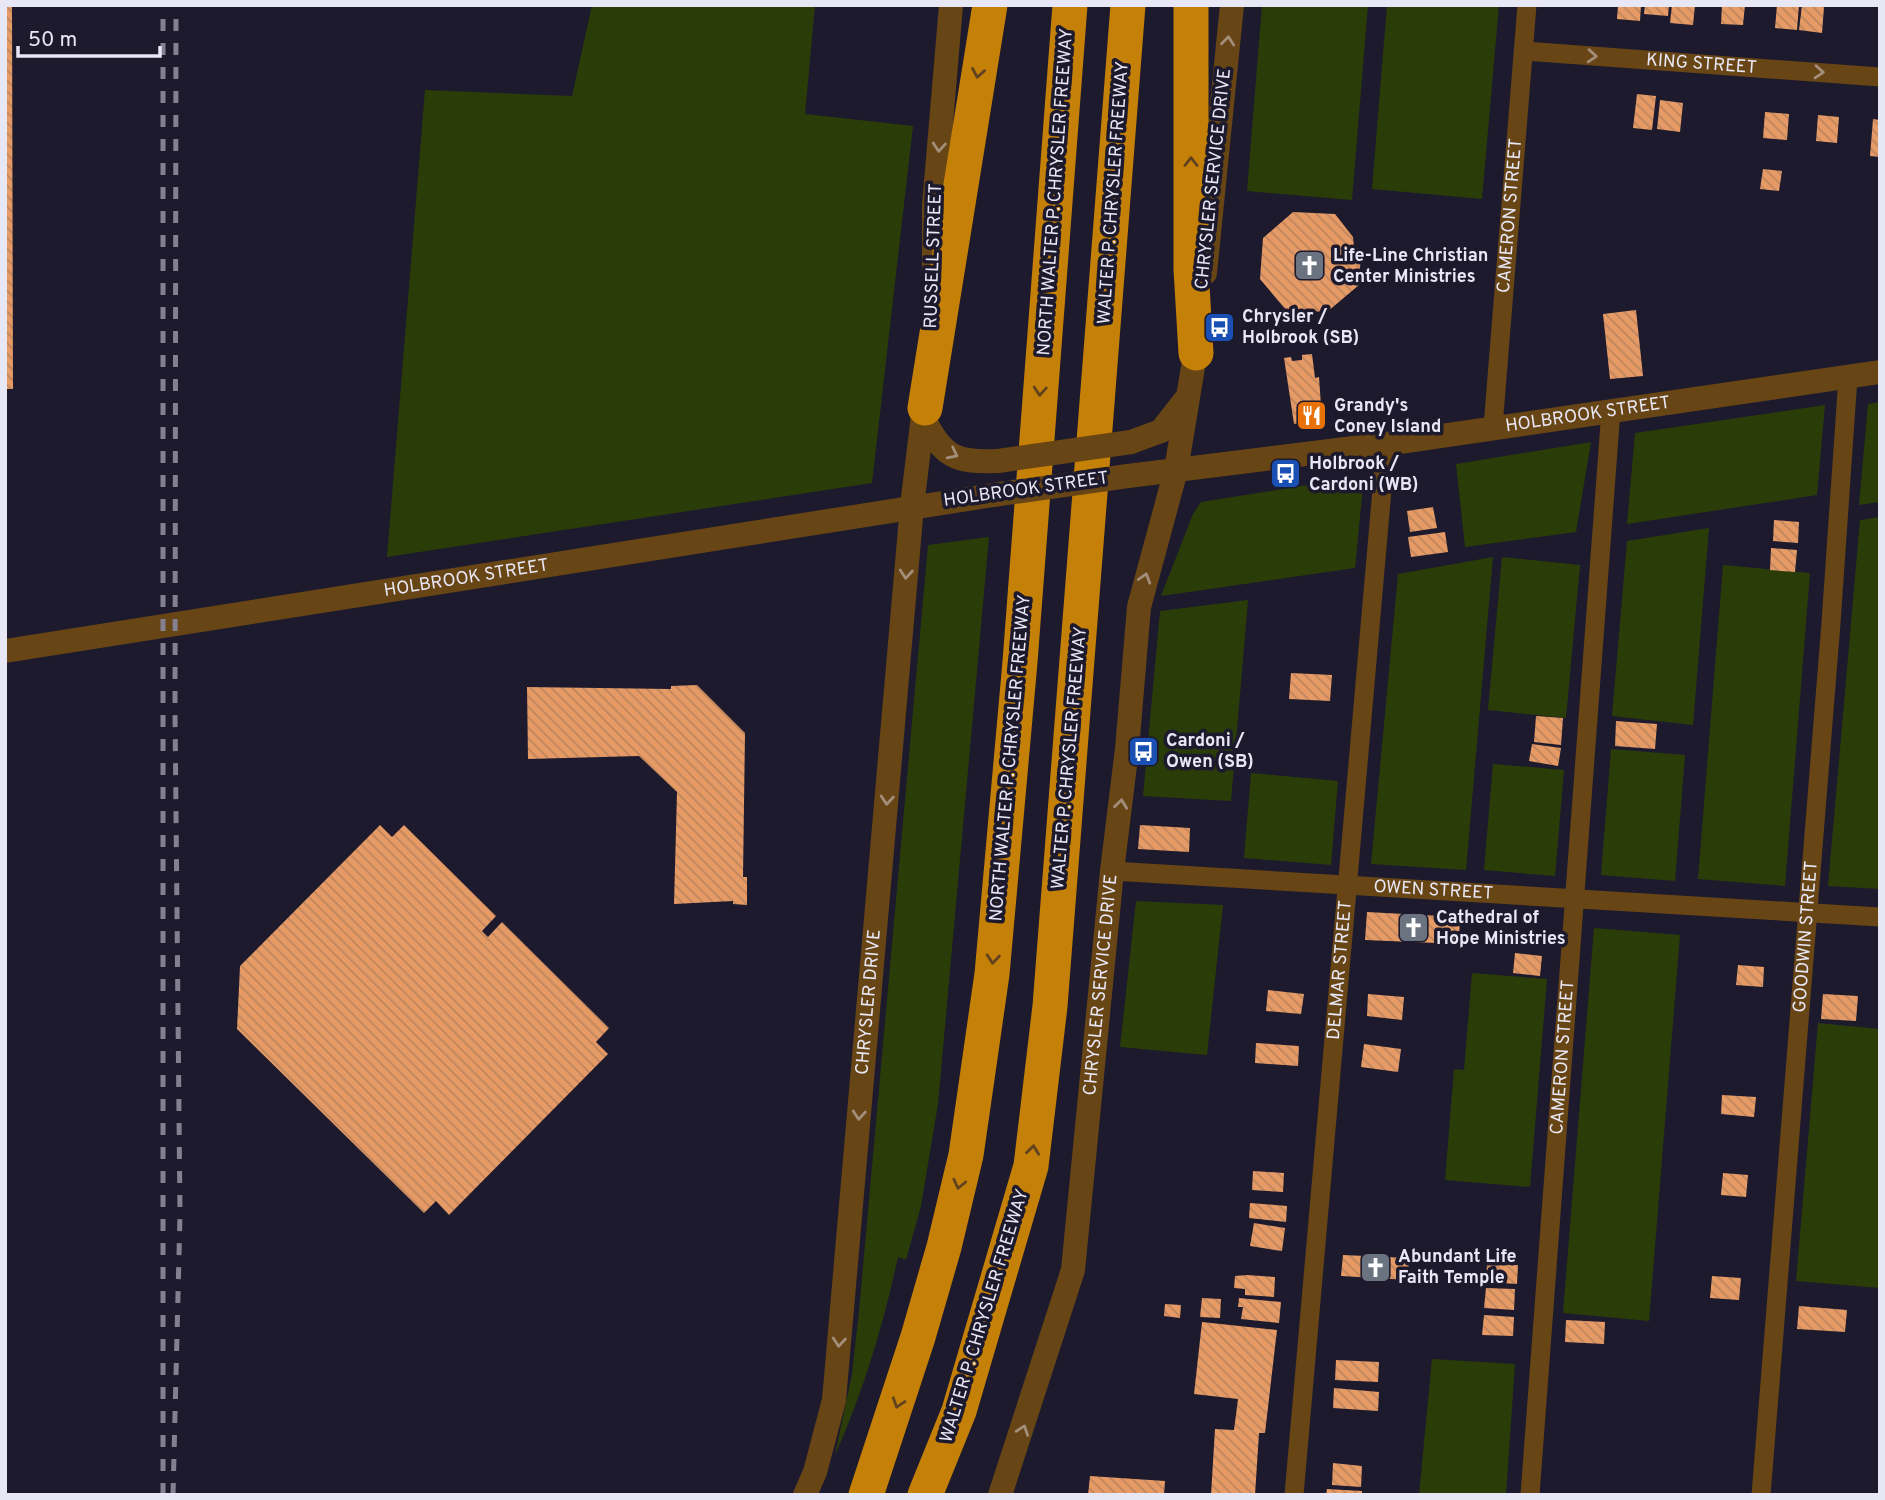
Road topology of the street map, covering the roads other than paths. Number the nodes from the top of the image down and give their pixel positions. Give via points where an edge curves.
1 (951, 5) edge
2 (990, 5) edge
3 (1070, 5) edge
4 (1128, 5) edge
5 (1191, 5) edge
6 (1232, 5) edge
7 (1527, 5) edge
8 (1524, 51) junction
9 (1880, 76) edge
10 (1196, 358) junction
11 (1880, 372) edge
12 (1848, 377) junction
13 (1190, 394) junction
14 (1611, 410) junction
15 (924, 414) junction
16 (1493, 427) junction
17 (1386, 444) junction
18 (1176, 470) junction
19 (912, 506) junction
20 (5, 651) edge
21 (1112, 872) junction
22 (1348, 886) junction
23 (1574, 899) junction
24 (1808, 913) junction
25 (1880, 917) edge
26 (805, 1495) edge
27 (866, 1495) edge
28 (925, 1495) edge
29 (1000, 1495) edge
30 (1294, 1495) edge
31 (1530, 1495) edge
32 (1761, 1495) edge

1 -> 15 street, RUSSELL STREET via 934,206 934,306
2 -> 15 highway
3 -> 27 highway, NORTH WALTER P. CHRYSLER FREEWAY via 992,974 965,1156 944,1247
28 -> 4 highway, WALTER P. CHRYSLER FREEWAY via 959,1412 1031,1166 1050,1006
10 -> 5 highway via 1191,269
10 -> 6 street, CHRYSLER SERVICE DRIVE
7 - 8 street, CAMERON STREET
8 -> 9 street, KING STREET
8 - 16 street, CAMERON STREET
10 - 13 street, CHRYSLER SERVICE DRIVE
11 - 12 street, HOLBROOK STREET
12 - 14 street, HOLBROOK STREET
12 - 24 street, GOODWIN STREET
15 -> 13 street, bridge via 937,446 958,458 998,461 1131,442 1161,431
13 - 18 street, CHRYSLER SERVICE DRIVE
14 - 16 street, HOLBROOK STREET
14 - 23 street, CAMERON STREET
15 - 19 street, RUSSELL STREET
16 - 17 street, HOLBROOK STREET
17 - 18 street, HOLBROOK STREET
17 - 22 street, DELMAR STREET
18 - 19 street, HOLBROOK STREET, bridge
21 -> 18 street, CHRYSLER SERVICE DRIVE via 1139,607
19 - 20 street, HOLBROOK STREET
19 -> 26 street, CHRYSLER DRIVE via 834,1400
21 - 22 street, OWEN STREET
29 -> 21 street, CHRYSLER SERVICE DRIVE via 1073,1270
22 - 23 street, OWEN STREET
22 - 30 street, DELMAR STREET
23 - 24 street, OWEN STREET
23 - 31 street, CAMERON STREET
24 - 25 street, OWEN STREET
24 - 32 street, GOODWIN STREET

